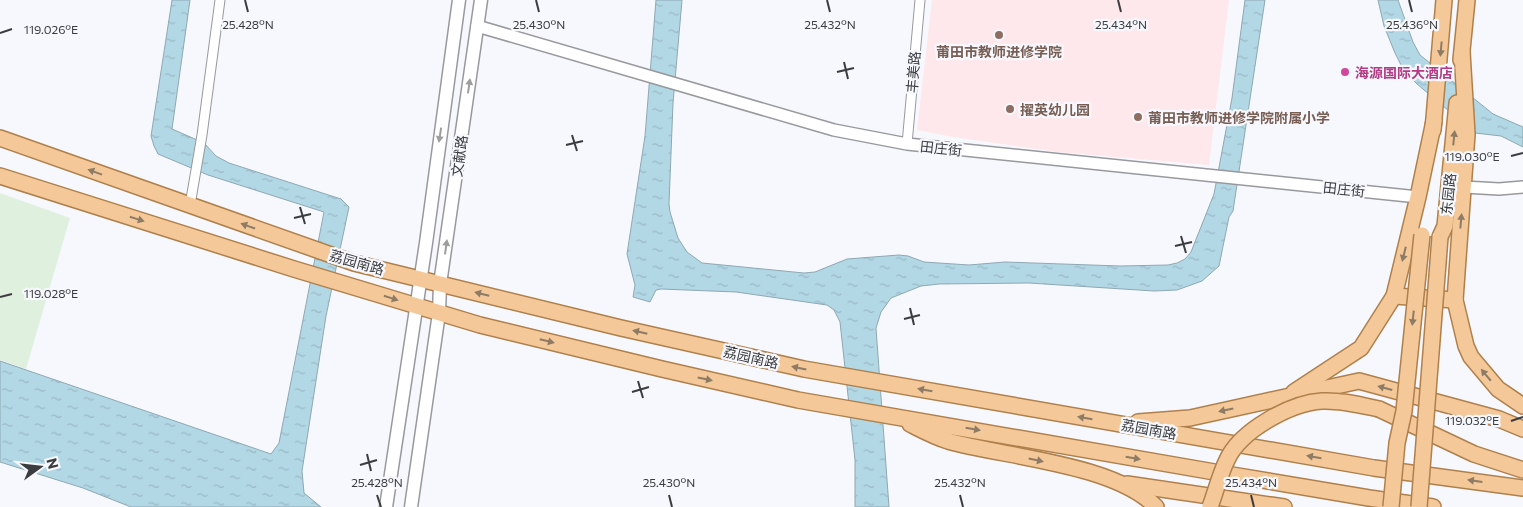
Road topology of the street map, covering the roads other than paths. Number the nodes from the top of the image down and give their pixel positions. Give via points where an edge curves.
1 (220, 0) edge
2 (459, 0) edge
3 (481, 0) edge
4 (920, 0) edge
5 (1444, 0) edge
6 (1467, 0) edge
7 (477, 26) junction
8 (1462, 52) junction
9 (1434, 121) junction
10 (0, 138) edge
11 (907, 144) junction
12 (4, 177) edge
13 (1464, 187) junction
14 (1523, 187) edge
15 (1418, 197) junction
16 (190, 206) junction
17 (420, 279) junction
18 (440, 284) junction
19 (1394, 296) junction
20 (1455, 300) junction
21 (416, 306) junction
22 (440, 313) junction
23 (1288, 396) junction
24 (1523, 406) edge
25 (890, 415) junction
26 (1117, 424) junction
27 (1523, 429) edge
28 (1523, 470) edge
29 (1116, 482) junction
30 (1523, 488) edge
31 (386, 507) edge
32 (411, 507) edge
33 (1156, 507) edge
34 (1210, 507) edge
35 (1284, 507) edge
36 (1391, 507) edge
37 (1419, 507) edge
38 (1433, 507) edge

1 - 16 street
2 -> 17 main road
3 - 7 main road, 文献路
4 - 11 street, 丰美路
5 -> 9 main road, 东园路
6 - 8 main road, 东园路
7 - 11 street, 田庄街 via 834,130
18 -> 7 main road, 文献路
8 - 13 main road via 1467,134
37 -> 8 main road, 东园路, bridge via 1440,237 1445,226
9 - 15 main road
9 -> 36 main road, 东园路, bridge
16 -> 10 main road, 荔园南路
11 - 15 street, 田庄街
12 -> 21 main road, 荔园南路
13 - 14 street
20 -> 13 main road
15 -> 19 main road
17 -> 16 main road, 荔园南路 via 354,263
17 - 18 main road, 荔园南路
17 - 21 main road
18 - 22 main road, 文献路
26 -> 18 main road, 荔园南路 via 804,369
19 - 20 main road
19 - 23 main road via 1361,348
24 -> 20 main road via 1498,389 1471,357
21 - 22 main road, 荔园南路
21 - 31 main road
22 -> 25 main road, 荔园南路 via 798,400
22 - 32 main road, 文献路
23 -> 26 main road via 1190,418
27 -> 23 main road via 1499,419 1359,381
25 -> 29 main road via 947,441 1080,469
25 -> 38 main road, 荔园南路
30 -> 26 main road, 荔园南路 via 1374,468
28 - 34 main road, bridge via 1474,454 1379,409 1348,402 1320,401 1286,410 1258,425 1242,440 1227,458
29 - 33 main road
29 - 35 main road

